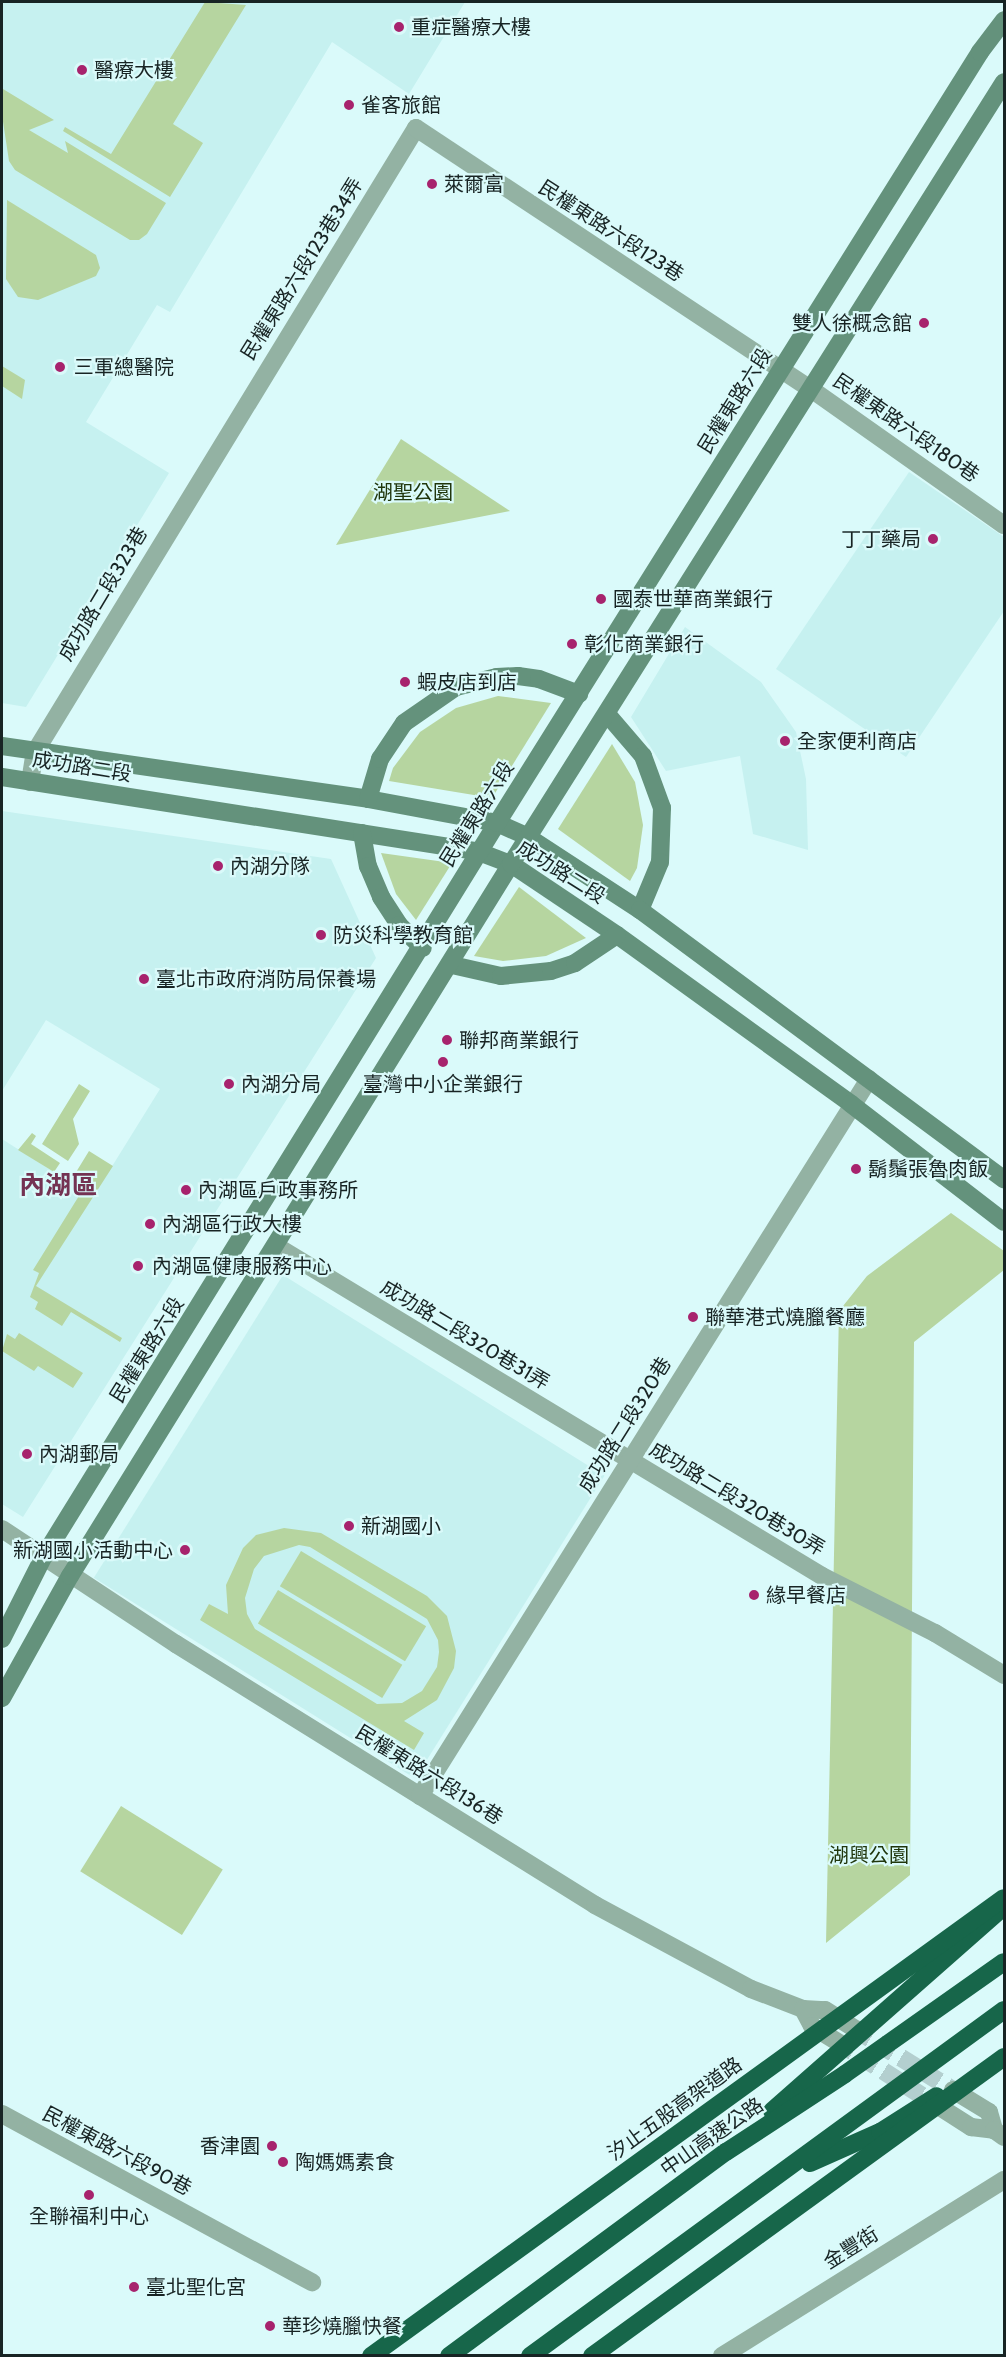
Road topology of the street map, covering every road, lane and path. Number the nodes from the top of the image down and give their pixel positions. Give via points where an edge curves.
1 (1005, 20) edge
2 (1005, 82) edge
3 (416, 128) joint
4 (782, 370) junction
5 (811, 389) junction
6 (226, 434) joint
7 (1005, 525) edge
8 (579, 694) junction
9 (607, 714) junction
10 (2, 746) edge
11 (35, 752) junction
12 (2, 777) edge
13 (30, 782) junction
14 (368, 799) junction
15 (497, 823) junction
16 (362, 833) junction
17 (528, 837) junction
18 (479, 852) junction
19 (512, 864) junction
20 (640, 909) junction
21 (617, 935) junction
22 (423, 948) junction
23 (452, 965) junction
24 (868, 1079) junction
25 (851, 1104) junction
26 (1005, 1179) edge
27 (1005, 1222) edge
28 (276, 1246) junction
29 (629, 1462) junction
30 (2, 1529) edge
31 (44, 1556) junction
32 (70, 1576) junction
33 (2, 1639) edge
34 (1005, 1675) edge
35 (2, 1698) edge
36 (420, 1796) junction
37 (1005, 1898) edge
38 (1005, 1905) edge
39 (1005, 1962) edge
40 (804, 2009) junction
41 (1005, 2010) edge
42 (855, 2029) tunnel mouth
43 (838, 2042) tunnel mouth
44 (1005, 2056) edge
45 (954, 2090) tunnel mouth
46 (934, 2104) tunnel mouth
47 (2, 2114) edge
48 (999, 2134) edge
49 (726, 2152) junction
50 (781, 2175) junction
51 (1005, 2180) edge
52 (312, 2282) dead end
53 (371, 2355) edge
54 (449, 2355) edge
55 (530, 2355) edge
56 (592, 2355) edge
57 (722, 2355) edge

1 - 4 main road, 民權東路六段 via 980,52
2 - 5 main road
3 - 4 street, 民權東路六段123巷
3 - 6 street, 民權東路六段123巷34弄
4 - 5 street, 民權東路六段180巷
4 - 8 main road, 民權東路六段
5 - 7 street, 民權東路六段180巷
5 - 9 main road
6 - 11 street, 成功路二段323巷
8 - 14 main road via 539,679 518,676 456,687 404,723 380,759
8 - 15 main road, 民權東路六段
9 - 17 main road
9 - 20 main road via 643,756 662,808 660,862
10 - 11 main road, 成功路二段
11 - 13 street, 成功路二段323巷
11 - 14 main road, 成功路二段
12 - 13 main road, 成功路二段
13 - 16 main road, 成功路二段
14 - 15 main road, 成功路二段
15 - 17 main road, 成功路二段
15 - 18 main road, 民權東路六段
16 - 18 main road, 成功路二段
16 - 22 main road via 368,866 381,897 399,925
17 - 19 main road
17 - 20 main road, 成功路二段
18 - 19 main road, 成功路二段
18 - 22 main road, 民權東路六段
19 - 21 main road, 成功路二段
19 - 23 main road
20 - 24 main road, 成功路二段
21 - 23 main road via 583,958 551,971 501,976
21 - 25 main road, 成功路二段
22 - 31 main road, 民權東路六段
23 - 28 main road
24 - 25 street, 成功路二段320巷
24 - 26 main road, 成功路二段
25 - 27 main road, 成功路二段
25 - 29 street, 成功路二段320巷
28 - 29 street, 成功路二段320巷31弄
28 - 32 main road
29 - 34 street, 成功路二段320巷30弄 via 822,1576
29 - 36 street, 成功路二段320巷
30 - 31 street, 民權東路六段136巷
31 - 32 street, 民權東路六段136巷
31 - 33 main road, 民權東路六段
32 - 35 main road
32 - 36 street, 民權東路六段136巷
36 - 40 street, 民權東路六段136巷 via 595,1905 752,1989
37 - 53 highway, 汐止五股高架道路, bridge
38 - 49 highway
39 - 49 highway, 中山高速公路
40 - 42 street, 民權東路六段136巷 via 825,2010
40 - 43 street via 812,2026
41 - 50 highway
44 - 50 highway via 880,2132
44 - 56 highway, bridge
45 - 48 street via 989,2112
46 - 48 street via 971,2127
47 - 52 street, 民權東路六段90巷
49 - 54 highway, 中山高速公路
50 - 55 highway
51 - 57 street, 金豐街

